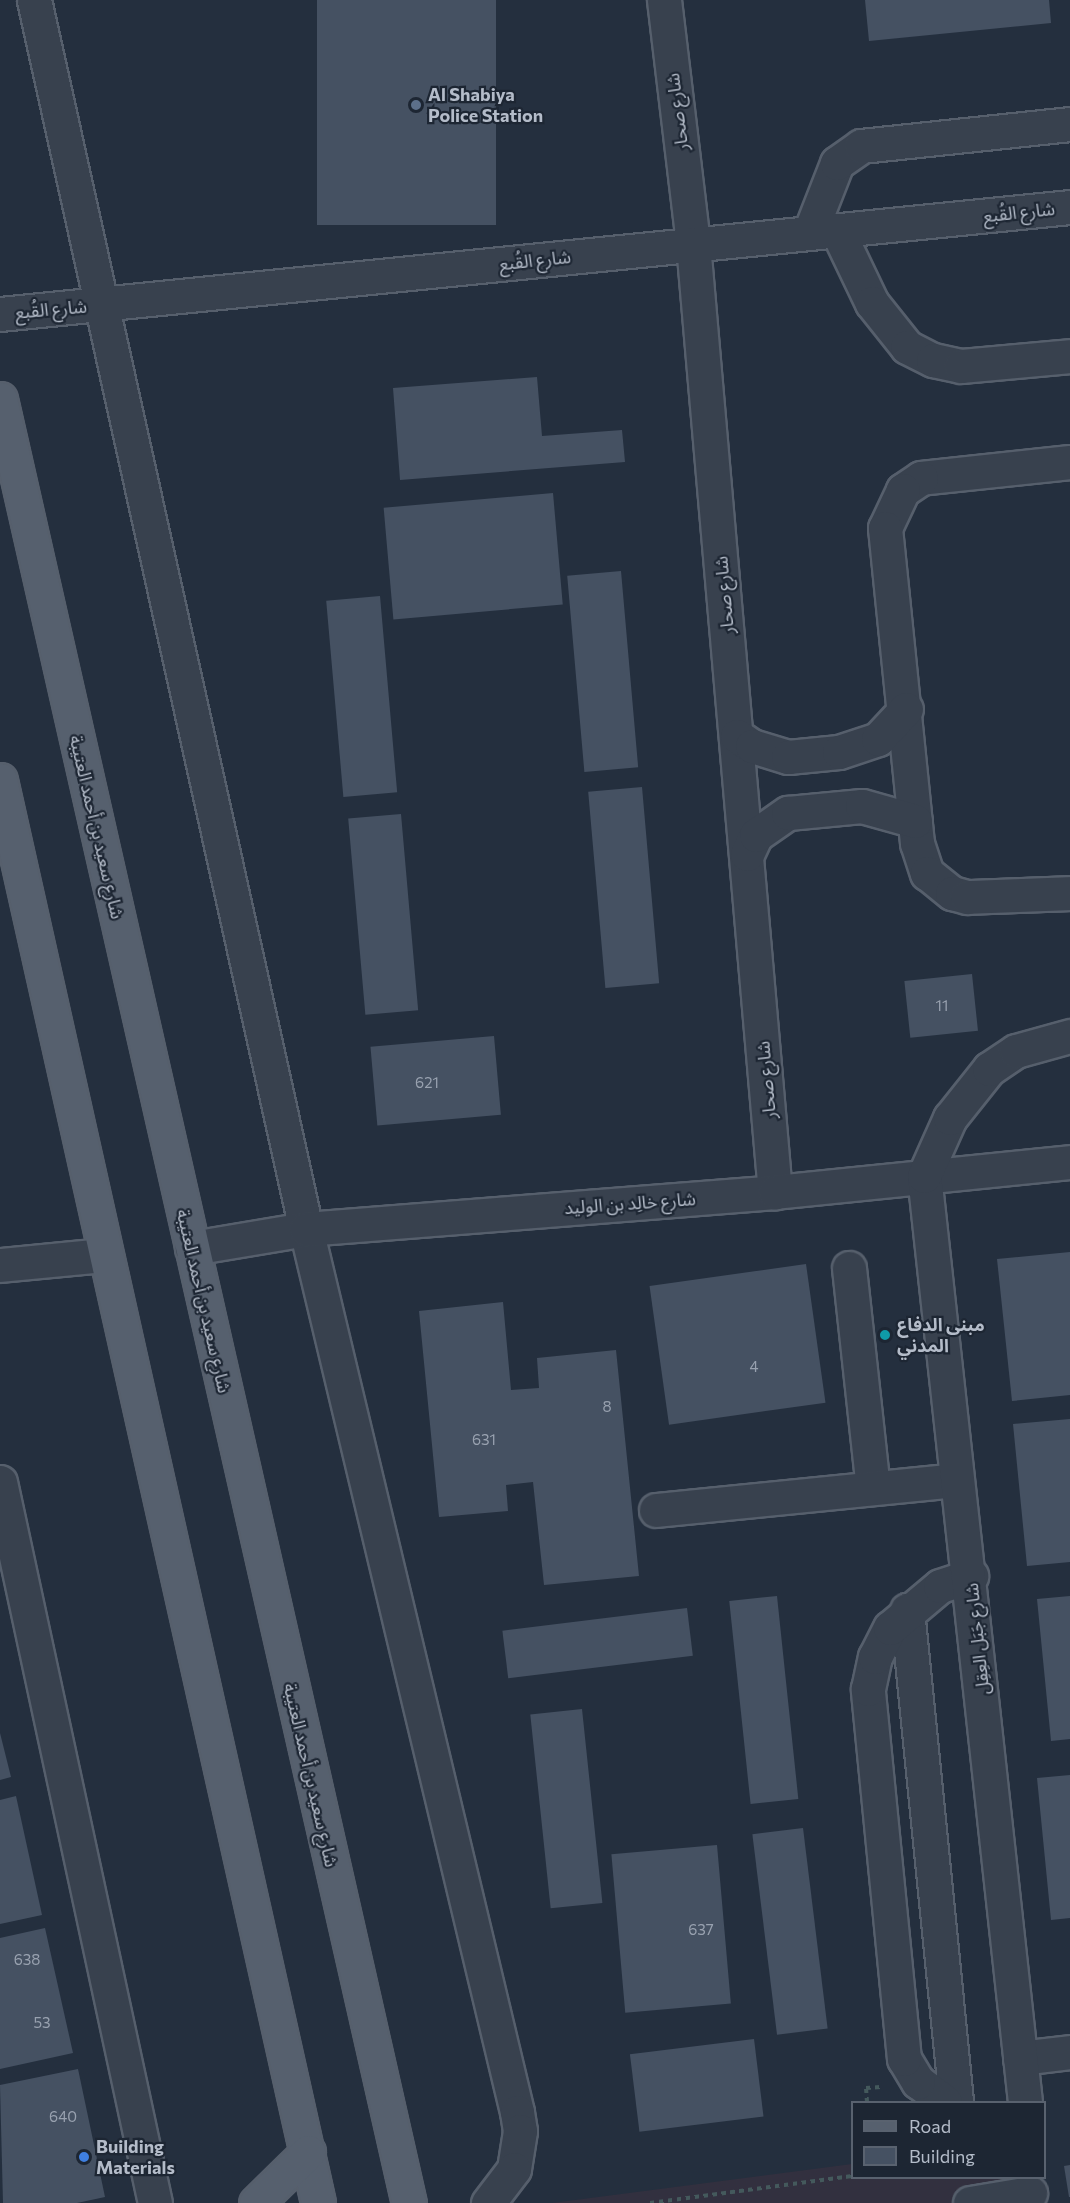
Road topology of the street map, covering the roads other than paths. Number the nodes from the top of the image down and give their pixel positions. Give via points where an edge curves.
1 (34, 0) edge
2 (664, 0) edge
3 (1070, 124) edge
4 (1070, 207) edge
5 (824, 231) junction
6 (693, 244) junction
7 (102, 305) junction
8 (0, 314) edge
9 (1070, 356) edge
10 (0, 399) edge
11 (1070, 462) edge
12 (906, 709) junction
13 (737, 736) junction
14 (0, 780) edge
15 (915, 821) junction
16 (747, 854) junction
17 (1070, 892) edge
18 (1070, 1036) edge
19 (1070, 1162) edge
20 (924, 1176) junction
21 (775, 1192) junction
22 (306, 1229) junction
23 (192, 1248) junction
24 (103, 1255) junction
25 (0, 1265) edge
26 (849, 1268) dead end
27 (957, 1480) junction
28 (0, 1482) edge
29 (873, 1488) junction
30 (656, 1510) dead end
31 (971, 1576) junction
32 (907, 1610) junction
33 (1070, 2052) edge
34 (1020, 2058) junction
35 (942, 2101) edge
36 (956, 2101) edge
37 (1025, 2101) edge
38 (308, 2152) junction
39 (1030, 2191) edge
40 (155, 2203) edge
41 (256, 2203) edge
42 (318, 2203) edge
43 (409, 2203) edge
44 (488, 2203) edge
45 (970, 2203) edge

1 - 7 street
2 - 6 street, شارع صحار
3 - 5 street via 861,146 837,163
4 - 5 street, شارع القُبع
5 - 6 street, شارع القُبع
5 - 9 street via 872,303 908,347 933,360 961,366
6 - 7 street, شارع القُبع
6 - 13 street, شارع صحار
7 - 8 street, شارع القُبع
7 - 22 street
10 - 23 main road, شارع سعيد بن أحمد العتيبة
11 - 12 street via 921,478 903,490 891,507 885,528
12 - 13 street via 886,732 859,748 788,756 752,746
12 - 15 street
13 - 16 street, شارع صحار
14 - 24 main road
15 - 16 street via 862,806 788,813 756,835
15 - 17 street via 920,859 927,873 952,893 967,897
16 - 21 street, شارع صحار
18 - 20 street via 1016,1051 989,1069 950,1118
19 - 20 street, شارع خالِد بن الوليد
20 - 21 street, شارع خالِد بن الوليد
20 - 27 street, شارع جَبَل العِقِل
21 - 22 street, شارع خالِد بن الوليد
22 - 23 street, شارع خالِد بن الوليد
22 - 44 street via 517,2112 520,2131 514,2169
23 - 43 main road, شارع سعيد بن أحمد العتيبة
24 - 25 street
24 - 38 main road
26 - 29 street
27 - 29 street
27 - 31 street, شارع جَبَل العِقِل
28 - 40 street
29 - 30 street
31 - 32 street via 940,1586
31 - 34 street, شارع جَبَل العِقِل
32 - 35 street via 890,1628 875,1657 868,1689 870,1722 904,2059 913,2078
32 - 36 street
33 - 34 street
34 - 37 street, شارع جَبَل العِقِل
38 - 41 main road
38 - 42 main road
39 - 45 street

